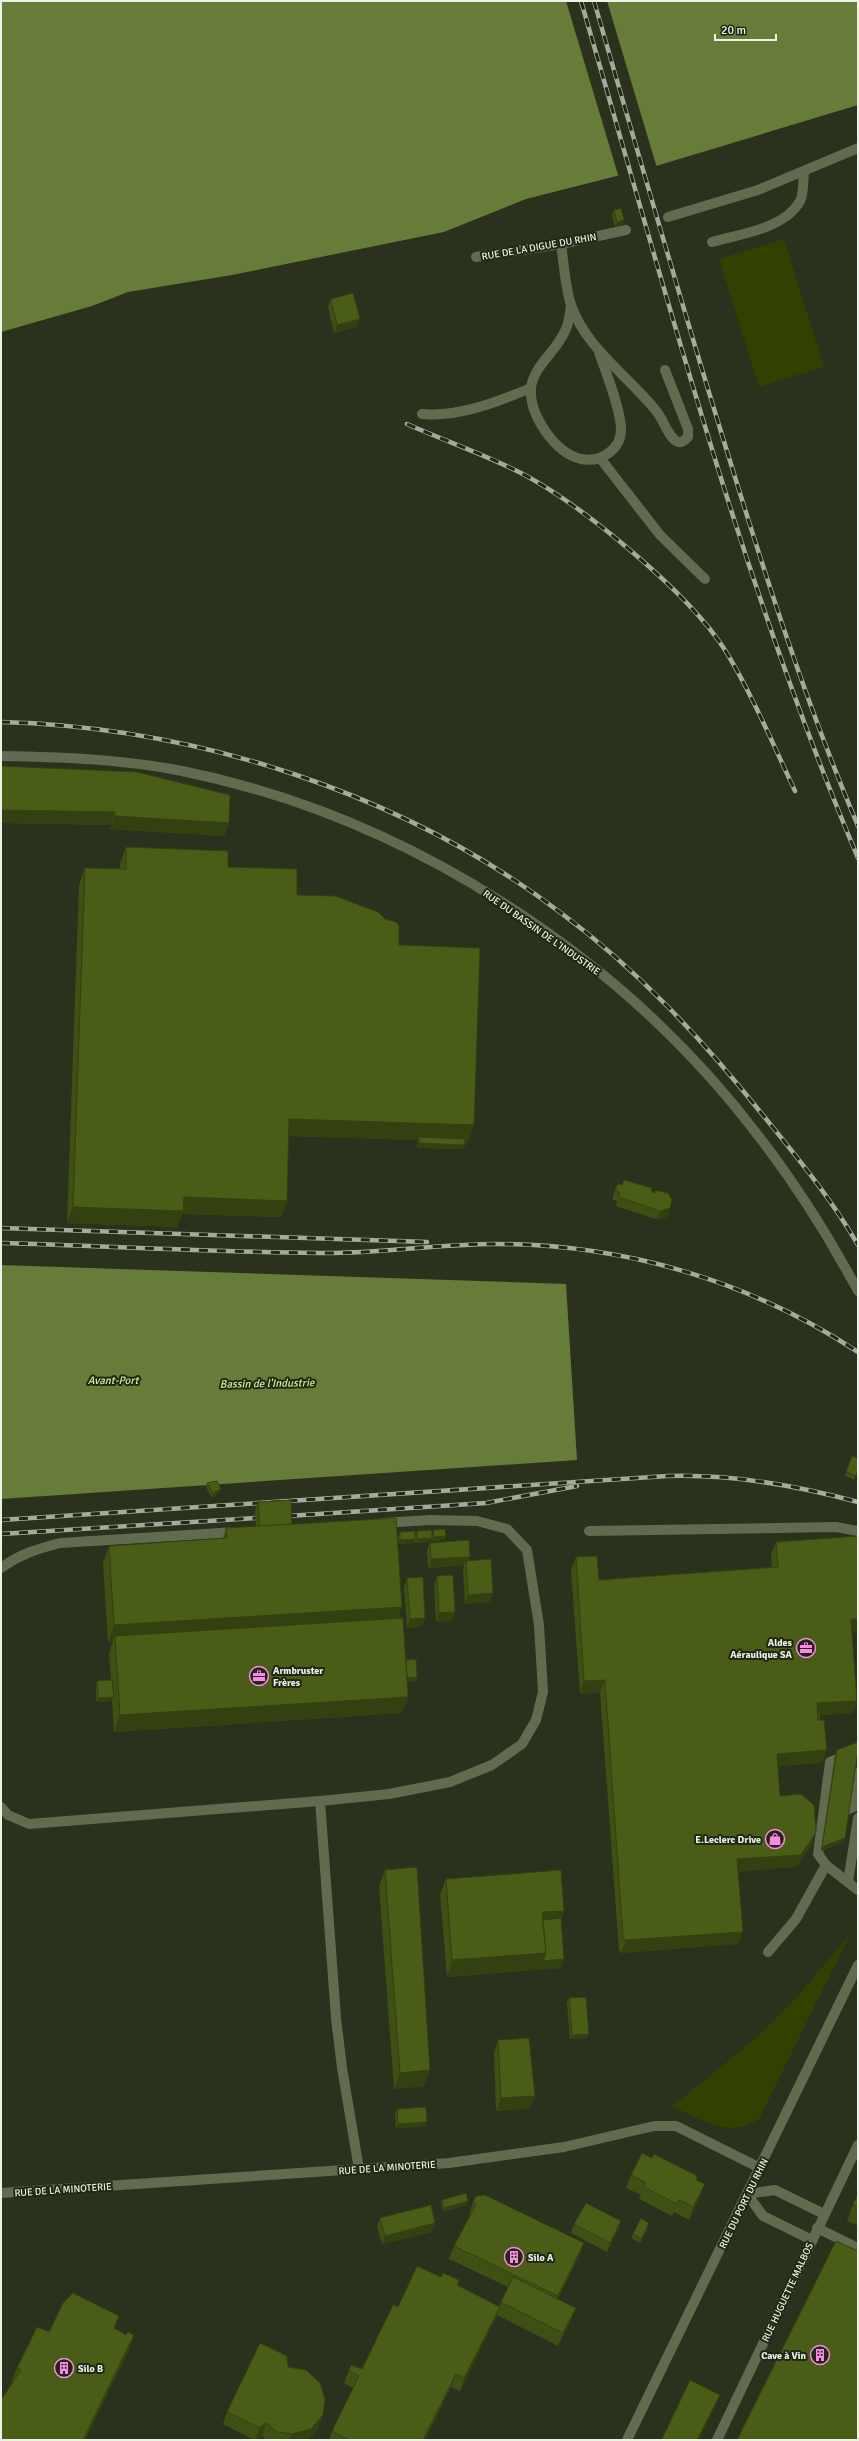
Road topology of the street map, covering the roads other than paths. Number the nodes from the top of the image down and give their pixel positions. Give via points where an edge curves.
1 (858, 148) edge
2 (804, 170) junction
3 (668, 217) dead end
4 (626, 230) dead end
5 (712, 242) dead end
6 (561, 244) junction
7 (476, 257) dead end
8 (571, 305) junction
9 (599, 352) junction
10 (665, 370) dead end
11 (532, 388) junction
12 (422, 414) dead end
13 (600, 458) junction
14 (705, 578) dead end
15 (1, 756) edge
16 (858, 1290) edge
17 (375, 1523) edge
18 (589, 1531) dead end
19 (858, 1531) edge
20 (249, 1532) edge
21 (1, 1568) edge
22 (858, 1751) edge
23 (858, 1763) edge
24 (858, 1773) edge
25 (828, 1775) junction
26 (858, 1784) edge
27 (827, 1787) junction
28 (858, 1795) edge
29 (320, 1801) junction
30 (824, 1804) junction
31 (858, 1805) edge
32 (1, 1807) edge
33 (821, 1821) junction
34 (857, 1821) edge
35 (819, 1834) junction
36 (830, 1840) edge
37 (817, 1846) junction
38 (826, 1866) junction
39 (848, 1882) junction
40 (858, 1890) edge
41 (768, 1952) dead end
42 (858, 1965) edge
43 (858, 2145) edge
44 (760, 2168) junction
45 (359, 2169) junction
46 (1, 2193) edge
47 (747, 2194) junction
48 (824, 2214) junction
49 (817, 2228) junction
50 (812, 2240) junction
51 (858, 2248) edge
52 (627, 2440) edge
53 (717, 2440) edge

1 - 2 street
2 - 3 street via 758,190
2 - 5 street via 800,201 787,216 771,224
4 - 6 street, RUE DE LA DIGUE DU RHIN
6 - 7 street, RUE DE LA DIGUE DU RHIN
6 - 8 street
8 - 9 street
8 - 11 street via 566,331 540,365
9 - 10 street via 657,412 673,439 684,442 688,437 688,430
9 - 13 street via 621,428 618,442 611,452
11 - 12 street via 503,400 459,412 441,416
11 - 13 street via 532,402 545,432 566,452 582,459
13 - 14 street via 660,535
15 - 16 street, RUE DU BASSIN DE L'INDUSTRIE via 122,761 180,770 271,793 334,815 385,838 495,898 602,974 699,1067 759,1136 797,1188
17 - 29 street via 478,1520 507,1529 527,1550 539,1625 543,1692 536,1720 522,1744 492,1765 450,1782 389,1794
18 - 19 street via 836,1527
20 - 21 street via 60,1543 16,1557
22 - 25 street via 830,1762
23 - 25 street
24 - 27 street
25 - 27 street
26 - 30 street
27 - 30 street
28 - 30 street
29 - 32 street via 29,1824 8,1815
29 - 45 street via 337,2025
30 - 33 street
31 - 33 street
33 - 35 street
34 - 35 street
34 - 39 street
35 - 37 street
36 - 37 street
37 - 38 street via 820,1860
38 - 39 street
38 - 41 street via 796,1919
39 - 40 street
42 - 44 street, RUE DU PORT DU RHIN
43 - 48 street, RUE HUGUETTE MALBOS
44 - 45 street, RUE DE LA MINOTERIE via 676,2126 654,2126 564,2147 508,2156
44 - 47 street, RUE DU PORT DU RHIN
45 - 46 street, RUE DE LA MINOTERIE
47 - 48 street via 775,2190
47 - 50 street via 763,2216
47 - 52 street, RUE DU PORT DU RHIN
48 - 49 street, RUE HUGUETTE MALBOS
49 - 50 street, RUE HUGUETTE MALBOS
49 - 51 street
50 - 53 street, RUE HUGUETTE MALBOS

